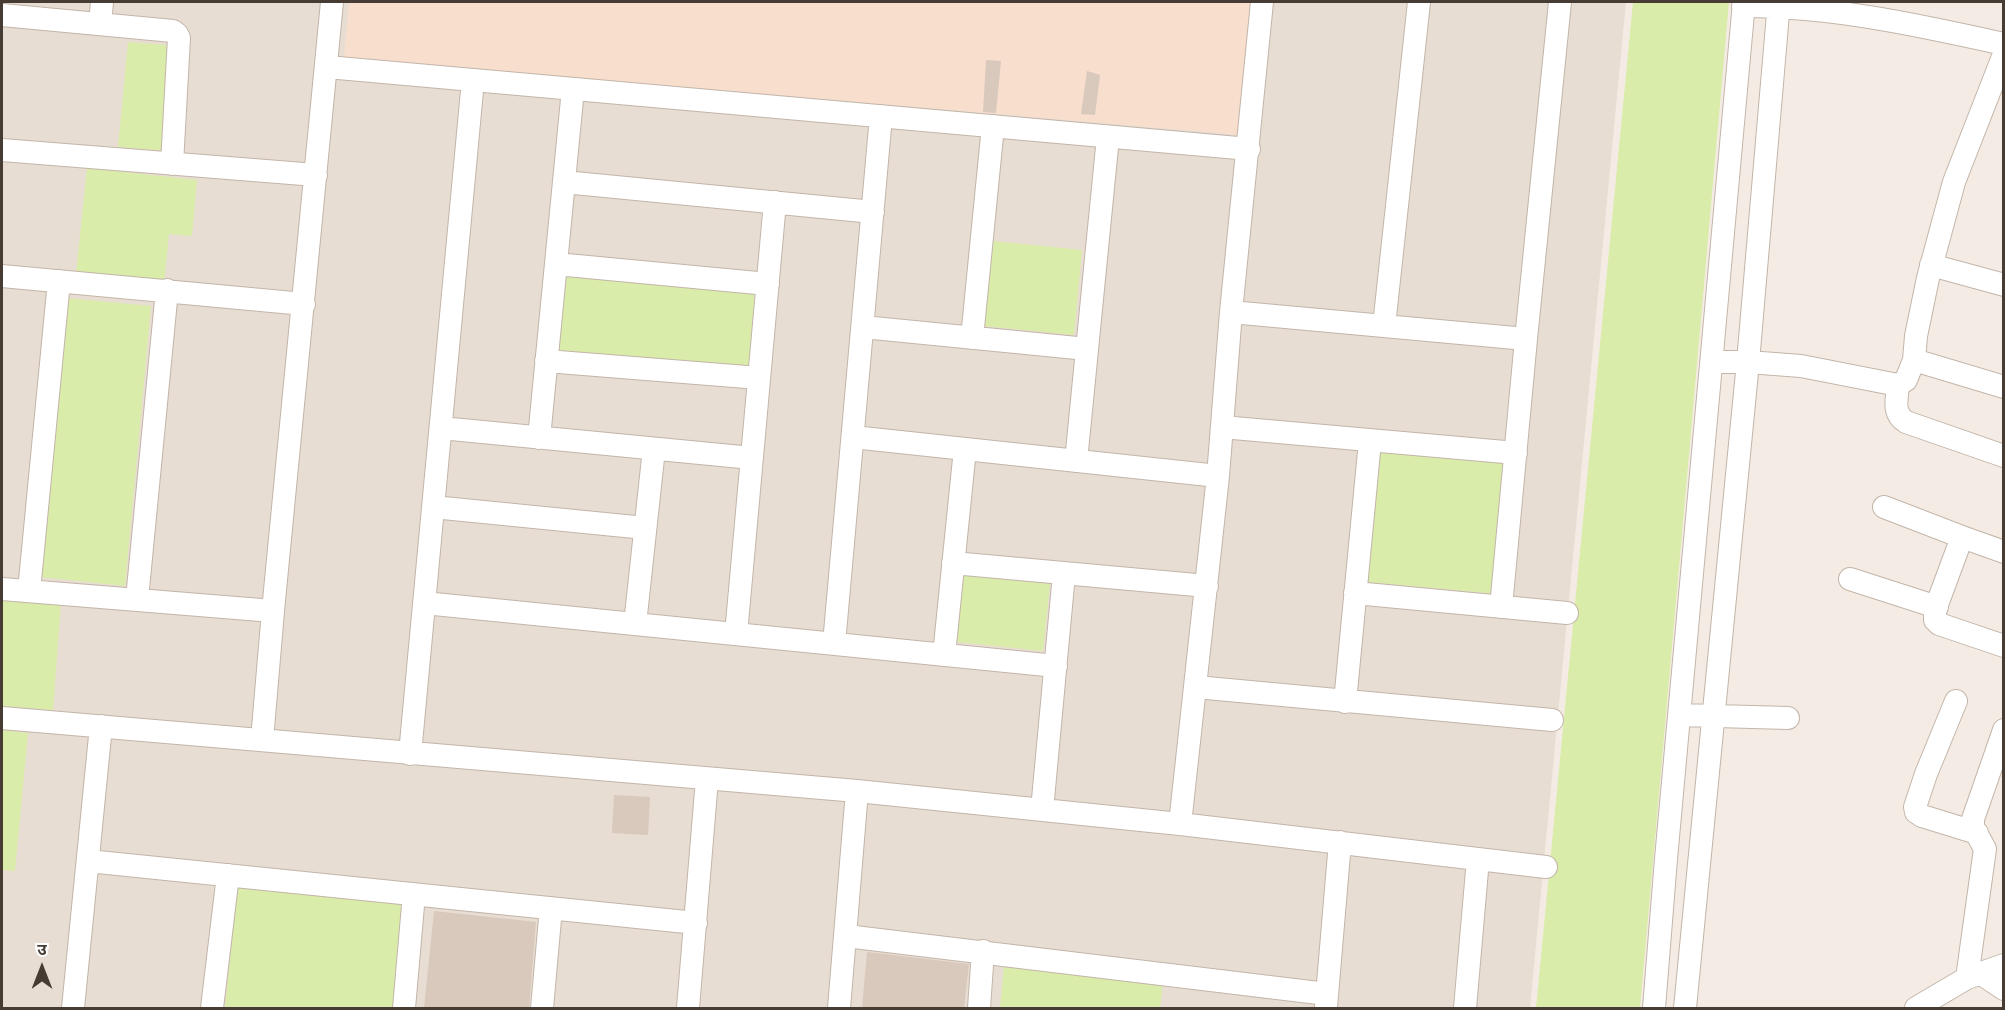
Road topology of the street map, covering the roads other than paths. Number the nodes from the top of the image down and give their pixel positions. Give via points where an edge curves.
1 (102, 2) edge
2 (332, 2) edge
3 (1263, 2) edge
4 (1419, 2) edge
5 (1560, 2) edge
6 (1743, 4) edge
7 (1779, 4) edge
8 (2, 15) edge
9 (100, 24) junction
10 (2004, 44) edge
11 (2004, 54) edge
12 (327, 67) junction
13 (473, 80) junction
14 (573, 89) junction
15 (882, 116) junction
16 (993, 126) junction
17 (1108, 137) junction
18 (1249, 149) junction
19 (2, 150) edge
20 (172, 164) junction
21 (316, 175) junction
22 (564, 182) junction
23 (775, 202) junction
24 (873, 212) junction
25 (556, 264) junction
26 (1931, 265) junction
27 (2, 276) edge
28 (59, 281) junction
29 (768, 284) junction
30 (2004, 285) edge
31 (167, 290) junction
32 (304, 304) junction
33 (1231, 312) junction
34 (1384, 326) junction
35 (863, 327) junction
36 (972, 338) junction
37 (1526, 339) junction
38 (1087, 349) junction
39 (1914, 360) junction
40 (546, 361) junction
41 (1712, 362) junction
42 (1748, 362) junction
43 (759, 378) junction
44 (1898, 385) junction
45 (2004, 387) edge
46 (1222, 427) junction
47 (441, 428) junction
48 (853, 437) junction
49 (539, 438) junction
50 (1370, 441) junction
51 (654, 449) junction
52 (965, 449) junction
53 (1516, 453) junction
54 (2004, 456) edge
55 (752, 458) junction
56 (1076, 461) junction
57 (1218, 476) junction
58 (433, 507) junction
59 (1884, 507) dead end
60 (645, 528) junction
61 (1962, 537) junction
62 (2004, 552) edge
63 (953, 563) junction
64 (1064, 574) junction
65 (1850, 579) dead end
66 (1207, 586) junction
67 (2, 589) edge
68 (29, 591) junction
69 (1355, 593) junction
70 (136, 599) junction
71 (424, 603) junction
72 (1501, 607) junction
73 (1937, 607) junction
74 (273, 611) junction
75 (1567, 613) dead end
76 (635, 624) junction
77 (736, 634) junction
78 (834, 644) junction
79 (2004, 646) edge
80 (944, 655) junction
81 (1056, 666) junction
82 (1196, 687) junction
83 (1956, 701) dead end
84 (1346, 702) junction
85 (1680, 715) junction
86 (1714, 717) junction
87 (2, 718) edge
88 (1788, 718) dead end
89 (1552, 720) dead end
90 (101, 726) junction
91 (2004, 730) edge
92 (262, 740) junction
93 (410, 753) junction
94 (707, 779) junction
95 (857, 791) junction
96 (1042, 810) junction
97 (1180, 824) junction
98 (1977, 833) junction
99 (1340, 842) junction
100 (1478, 859) junction
101 (88, 861) junction
102 (1546, 867) dead end
103 (228, 875) junction
104 (414, 894) junction
105 (551, 908) junction
106 (696, 923) junction
107 (846, 936) junction
108 (983, 951) junction
109 (2004, 965) edge
110 (1973, 976) junction
111 (2004, 989) edge
112 (1326, 1001) edge
113 (1925, 1006) edge
114 (73, 1008) edge
115 (212, 1008) edge
116 (404, 1008) edge
117 (542, 1008) edge
118 (688, 1008) edge
119 (839, 1008) edge
120 (979, 1008) edge
121 (1465, 1008) edge
122 (1654, 1008) edge
123 (1685, 1008) edge

1 - 9 street
2 - 12 street
3 - 18 street
4 - 34 street
5 - 37 street
6 - 7 street
6 - 41 street
7 - 10 street
7 - 42 street
8 - 9 street
9 - 20 street via 177,34
11 - 26 street via 1954,182
12 - 13 street
12 - 21 street
13 - 14 street
13 - 47 street
14 - 15 street
14 - 22 street
15 - 16 street
15 - 24 street
16 - 17 street
16 - 36 street
17 - 18 street
17 - 38 street
18 - 33 street
19 - 20 street
20 - 21 street
21 - 32 street
22 - 23 street
22 - 25 street
23 - 24 street
23 - 29 street
24 - 35 street
25 - 29 street
25 - 40 street
26 - 30 street
26 - 39 street
27 - 28 street
28 - 31 street
28 - 68 street
29 - 43 street
31 - 32 street
31 - 70 street
32 - 74 street
33 - 34 street
33 - 46 street
34 - 37 street
35 - 36 street
35 - 48 street
36 - 38 street
37 - 53 street
38 - 56 street
39 - 44 street via 1906,380
39 - 45 street
40 - 43 street
40 - 49 street
41 - 42 street
41 - 85 street
42 - 44 street via 1801,366
42 - 86 street
43 - 55 street
44 - 54 street via 1897,412 1906,422
46 - 50 street
46 - 57 street
47 - 49 street
47 - 58 street
48 - 52 street
48 - 78 street
49 - 51 street
50 - 53 street
50 - 69 street
51 - 55 street
51 - 60 street
52 - 56 street
52 - 63 street
53 - 72 street
55 - 77 street
56 - 57 street
57 - 66 street
58 - 60 street
58 - 71 street
59 - 61 street
60 - 76 street
61 - 62 street
61 - 73 street
63 - 64 street
63 - 80 street
64 - 66 street
64 - 81 street
65 - 73 street
66 - 82 street
67 - 68 street
68 - 70 street
69 - 72 street
69 - 84 street
70 - 74 street
71 - 76 street
71 - 93 street
72 - 75 street
73 - 79 street via 1934,616 1939,624
74 - 92 street
76 - 77 street
77 - 78 street
78 - 80 street
80 - 81 street
81 - 96 street
82 - 84 street
82 - 97 street
83 - 98 street via 1915,807 1922,816
84 - 89 street
85 - 86 street
85 - 122 street
86 - 88 street
86 - 123 street
87 - 90 street
90 - 92 street
90 - 101 street
91 - 98 street via 1974,814
92 - 93 street
93 - 94 street
94 - 95 street
94 - 106 street
95 - 96 street
95 - 107 street
96 - 97 street
97 - 99 street
98 - 110 street via 1985,849
99 - 100 street
99 - 112 street
100 - 102 street
100 - 121 street
101 - 103 street
101 - 114 street
103 - 104 street
103 - 115 street
104 - 105 street
104 - 116 street
105 - 106 street
105 - 117 street
106 - 118 street
107 - 108 street
107 - 119 street
108 - 112 street
108 - 120 street
109 - 110 street
110 - 111 street
110 - 113 street

